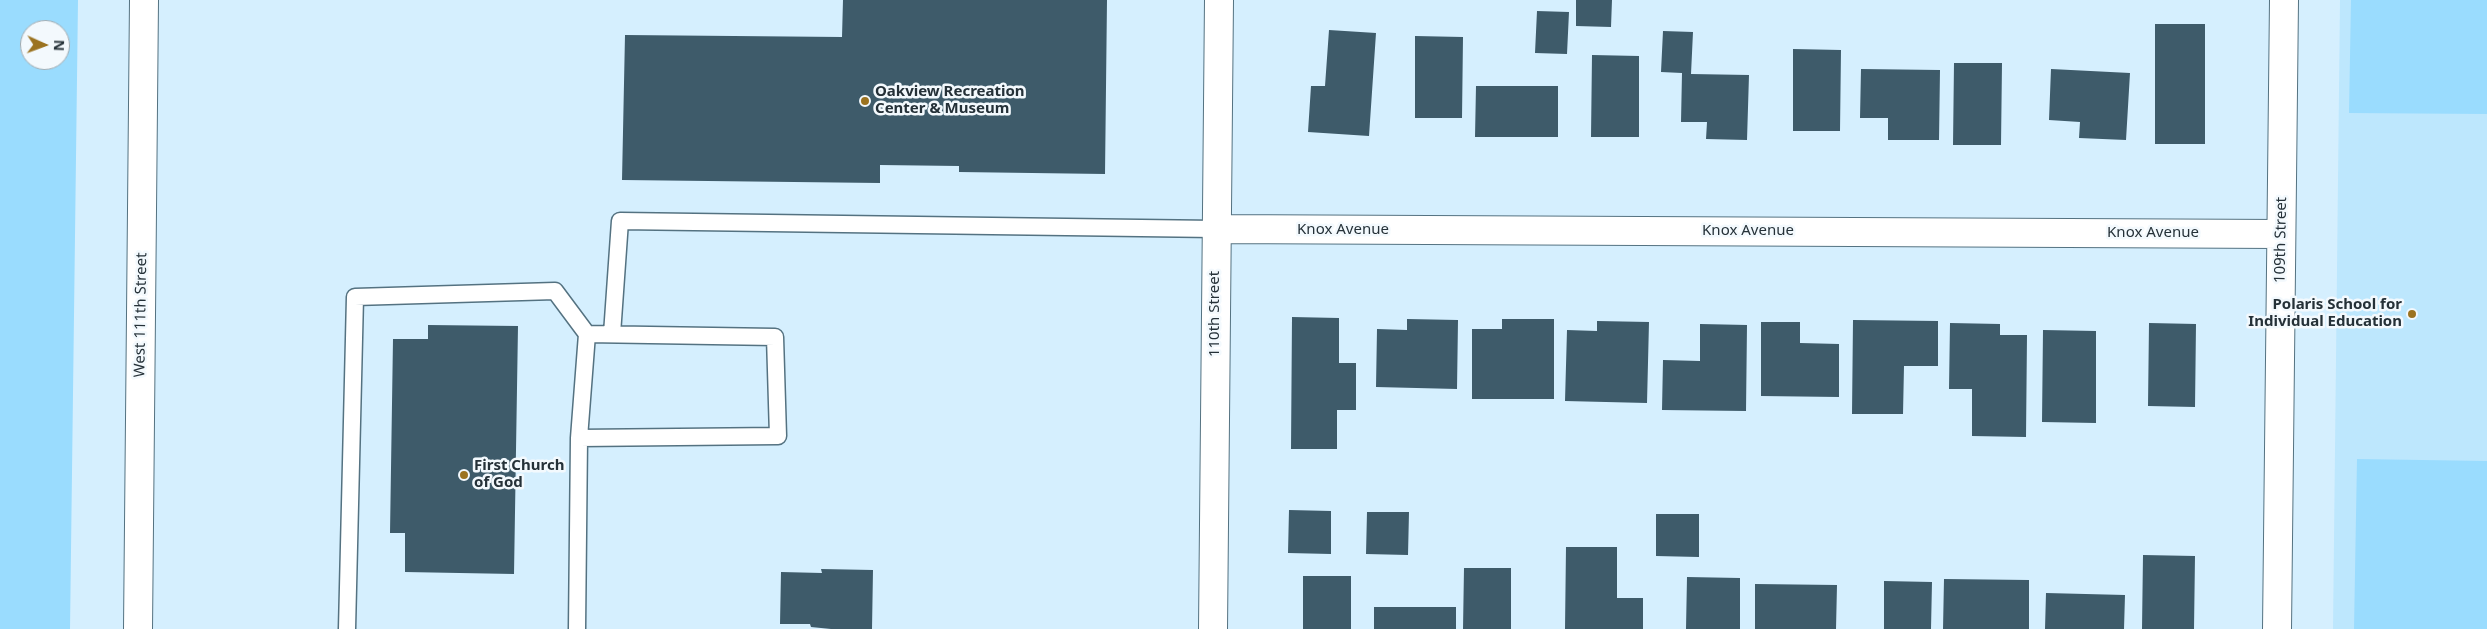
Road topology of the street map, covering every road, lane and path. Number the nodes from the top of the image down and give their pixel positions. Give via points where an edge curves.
1 (144, 0) edge
2 (1219, 0) edge
3 (2284, 0) edge
4 (1215, 229) junction
5 (2281, 234) junction
6 (587, 334) junction
7 (612, 334) junction
8 (579, 438) junction
9 (138, 629) edge
10 (347, 629) edge
11 (577, 629) edge
12 (1213, 629) edge
13 (2277, 629) edge

1 - 9 street, West 111th Street
2 - 4 street, 110th Street
3 - 5 street, 109th Street
4 - 5 street, Knox Avenue
4 - 7 lane via 620,221
4 - 12 street, 110th Street
5 - 13 street, 109th Street
6 - 7 lane
6 - 8 lane
6 - 10 lane via 555,291 355,297
7 - 8 lane via 775,337 778,436
8 - 11 lane

